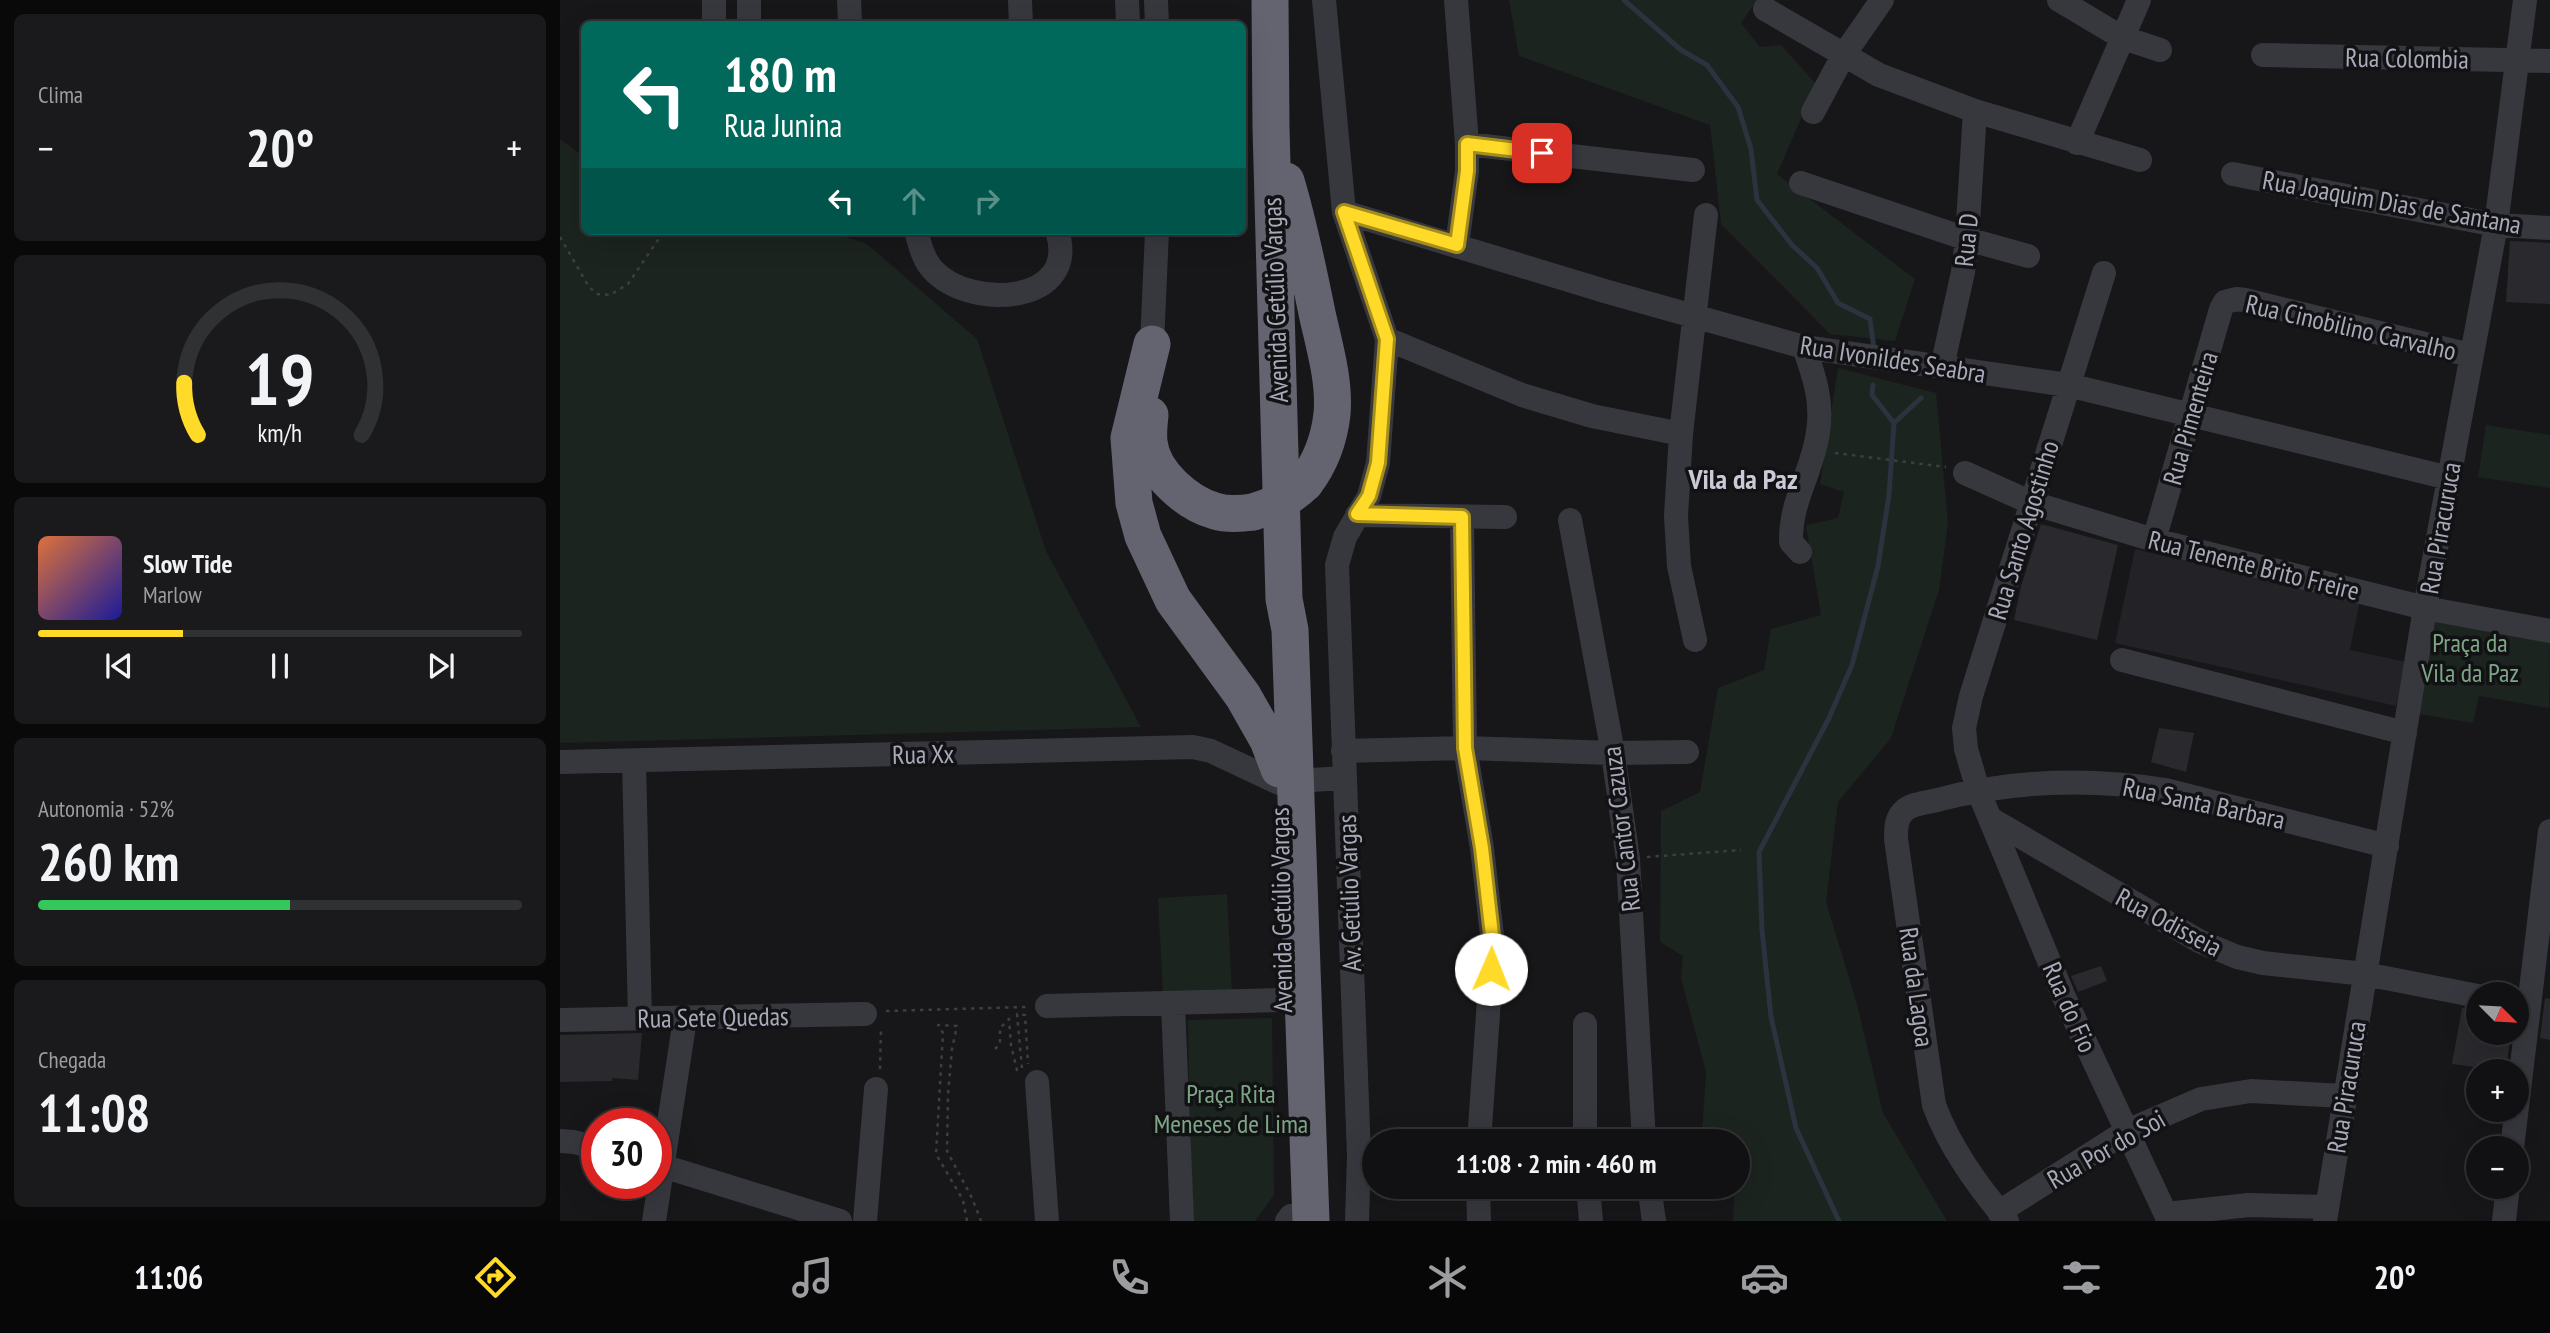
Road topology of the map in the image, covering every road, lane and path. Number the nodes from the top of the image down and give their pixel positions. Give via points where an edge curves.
1 (714, 0) edge
2 (749, 0) edge
3 (849, 0) edge
4 (1020, 0) edge
5 (1127, 0) edge
6 (1156, 0) edge
7 (1270, 0) edge
8 (1324, 0) edge
9 (1456, 0) edge
10 (1882, 0) edge
11 (2059, 0) edge
12 (2138, 0) edge
13 (2525, 0) edge
14 (1765, 9) dead end
15 (714, 21) edge
16 (750, 21) edge
17 (850, 21) edge
18 (1021, 21) edge
19 (1128, 21) edge
20 (1157, 21) edge
21 (2121, 37) junction
22 (2160, 50) dead end
23 (2263, 55) dead end
24 (1843, 56) junction
25 (2515, 60) junction
26 (2550, 61) edge
27 (1975, 111) junction
28 (1813, 112) dead end
29 (1271, 128) junction
30 (2077, 143) junction
31 (1467, 144) junction
32 (2140, 160) dead end
33 (1693, 170) dead end
34 (2233, 174) dead end
35 (1801, 183) dead end
36 (1344, 212) junction
37 (1706, 215) dead end
38 (2496, 225) junction
39 (2550, 228) edge
40 (661, 235) edge
41 (917, 235) edge
42 (1058, 235) edge
43 (1157, 235) edge
44 (560, 237) edge
45 (1968, 239) junction
46 (1457, 245) junction
47 (2028, 256) dead end
48 (2104, 273) dead end
49 (2231, 300) joint
50 (1693, 316) junction
51 (1387, 339) junction
52 (1152, 344) junction
53 (1804, 347) junction
54 (2470, 355) junction
55 (1942, 367) junction
56 (2068, 385) junction
57 (2191, 416) junction
58 (1681, 433) junction
59 (1847, 455) dead end
60 (1956, 470) joint
61 (2449, 478) junction
62 (2032, 503) junction
63 (1357, 514) junction
64 (1462, 517) junction
65 (1505, 517) dead end
66 (1570, 520) dead end
67 (2154, 540) junction
68 (1800, 552) dead end
69 (2425, 608) junction
70 (2550, 631) edge
71 (1695, 640) dead end
72 (2122, 660) dead end
73 (2405, 733) junction
74 (1465, 748) junction
75 (1343, 751) junction
76 (1687, 752) dead end
77 (1613, 753) junction
78 (634, 761) junction
79 (560, 762) edge
80 (1284, 778) junction
81 (1344, 778) junction
82 (1978, 790) junction
83 (1991, 819) junction
84 (2550, 831) edge
85 (2386, 846) junction
86 (1741, 850) dead end
87 (1628, 859) junction
88 (2365, 974) junction
89 (2466, 994) edge
90 (1282, 1000) junction
91 (1173, 1004) junction
92 (2532, 1005) edge
93 (1047, 1006) joint
94 (869, 1012) junction
95 (640, 1019) junction
96 (685, 1019) junction
97 (560, 1020) edge
98 (1584, 1024) dead end
99 (995, 1049) dead end
100 (1027, 1078) junction
101 (876, 1089) joint
102 (2344, 1096) junction
103 (669, 1108) edge
104 (1364, 1129) edge
105 (1480, 1129) edge
106 (1585, 1129) edge
107 (1643, 1129) edge
108 (2127, 1131) junction
109 (2514, 1136) edge
110 (560, 1141) edge
111 (581, 1144) edge
112 (672, 1169) edge
113 (1362, 1185) edge
114 (656, 1199) edge
115 (1478, 1199) edge
116 (1589, 1199) edge
117 (1651, 1199) edge
118 (2507, 1199) edge
119 (2326, 1214) edge
120 (2003, 1217) edge
121 (2167, 1217) edge
122 (1295, 1220) edge
123 (654, 1221) edge
124 (840, 1221) edge
125 (864, 1221) edge
126 (967, 1221) edge
127 (981, 1221) edge
128 (1047, 1221) edge
129 (1182, 1221) edge
130 (1357, 1221) edge
131 (1479, 1221) edge
132 (1591, 1221) edge
133 (1654, 1221) edge
134 (2504, 1221) edge

1 - 15 street
2 - 16 street
3 - 17 street
4 - 18 street
5 - 19 street
6 - 20 street
7 - 29 highway, Avenida Getúlio Vargas
8 - 36 street
9 - 31 street
10 - 24 street
11 - 21 street
12 - 21 street
13 - 25 street, Rua Piracuruca
14 - 24 street
21 - 22 street
21 - 30 street
23 - 25 street, Rua Colombia
24 - 27 street via 1879,75
24 - 28 street
25 - 26 street, Rua Colombia
25 - 38 street, Rua Piracuruca
27 - 30 street
27 - 45 street, Rua D
29 - 52 highway, bridge via 1295,212 1328,367 1332,412 1316,469 1294,494 1253,512 1214,511 1178,491 1162,475 1149,444
29 - 80 highway, Avenida Getúlio Vargas via 1284,599 1275,630
30 - 32 street
31 - 33 street
31 - 46 street
34 - 38 street, Rua Joaquim Dias de Santana
35 - 45 street
36 - 46 street, Rua Ivonildes Seabra
36 - 51 street
37 - 50 street
38 - 39 street, Rua Joaquim Dias de Santana
38 - 54 street, Rua Piracuruca
40 - 44 path via 628,284 610,295 597,294 589,287
41 - 42 street via 927,262 940,276 960,288 1003,297 1027,291 1051,276 1061,254
43 - 52 street
45 - 47 street
45 - 55 street, Rua D
46 - 50 street, Rua Ivonildes Seabra
48 - 56 street, Rua Santo Agostinho
49 - 54 street, Rua Cinobilino Carvalho
49 - 57 street, Rua Pimenteira via 2221,309
50 - 53 street, Rua Ivonildes Seabra
50 - 58 street
51 - 58 street via 1522,395 1592,416
51 - 63 street, Av. Getúlio Vargas via 1378,463 1369,496
52 - 80 highway via 1129,438 1134,503 1143,536 1172,600 1243,696
53 - 55 street, Rua Ivonildes Seabra
53 - 68 street via 1817,384 1820,413 1814,450 1790,522 1791,542
54 - 61 street, Rua Piracuruca
55 - 56 street, Rua Ivonildes Seabra
56 - 57 street, Rua Ivonildes Seabra
56 - 62 street, Rua Santo Agostinho
57 - 61 street, Rua Ivonildes Seabra
57 - 67 street, Rua Pimenteira
58 - 71 street via 1676,516 1679,566
59 - 60 path
60 - 62 street, Rua Tenente Brito Freire
61 - 69 street, Rua Piracuruca
62 - 67 street, Rua Tenente Brito Freire
62 - 82 street, Rua Santo Agostinho via 1964,728
63 - 64 street
63 - 75 street, Av. Getúlio Vargas via 1337,565
64 - 65 street
64 - 74 street
66 - 77 street, Rua Cantor Cazuza
67 - 69 street, Rua Tenente Brito Freire
69 - 70 street, Rua Tenente Brito Freire
69 - 73 street, Rua Piracuruca
72 - 73 street
73 - 85 street, Rua Piracuruca
74 - 75 street
74 - 77 street
74 - 105 street via 1493,944
75 - 81 street, Av. Getúlio Vargas
76 - 77 street
77 - 87 street, Rua Cantor Cazuza
78 - 79 street, Rua Xx
78 - 80 street, Rua Xx via 1193,747
78 - 95 street
80 - 81 street
80 - 90 highway, Avenida Getúlio Vargas
80 - 122 highway, Avenida Getúlio Vargas
81 - 104 street, Av. Getúlio Vargas
82 - 83 street, Rua do Fio
82 - 85 street, Rua Santa Barbara via 2052,782 2129,784
82 - 120 street, Rua da Lagoa via 1906,808 1898,818 1896,839 1934,1105 1961,1160
83 - 88 street, Rua Odisseia via 2122,898 2237,957
83 - 108 street, Rua do Fio via 2064,997
84 - 92 street
85 - 88 street, Rua Piracuruca
86 - 87 path
87 - 107 street, Rua Cantor Cazuza
88 - 89 street, Rua Odisseia
88 - 102 street, Rua Piracuruca
90 - 91 street
90 - 122 highway, Avenida Getúlio Vargas
91 - 93 street
91 - 129 street
92 - 109 street
93 - 94 path
94 - 96 street, Rua Sete Quedas
94 - 101 path via 880,1017 882,1034
95 - 96 street, Rua Sete Quedas
95 - 97 street, Rua Sete Quedas
96 - 103 street
98 - 106 street
99 - 100 path via 1000,1044 1000,1028 1009,1019 1011,1045
100 - 100 path via 1025,1014 1017,1014
100 - 128 street
101 - 125 street
102 - 108 street, Rua Por do Soi via 2250,1090 2201,1099
102 - 119 street, Rua Piracuruca
108 - 120 street, Rua Por do Soi
108 - 121 street, Rua do Fio
110 - 111 street
112 - 124 street
113 - 130 street, Av. Getúlio Vargas
114 - 123 street
115 - 131 street
116 - 132 street
117 - 133 street
118 - 134 street
119 - 121 street via 2249,1205
126 - 127 path via 963,1200 936,1154 943,1033 938,1025 957,1026 948,1094 947,1151

